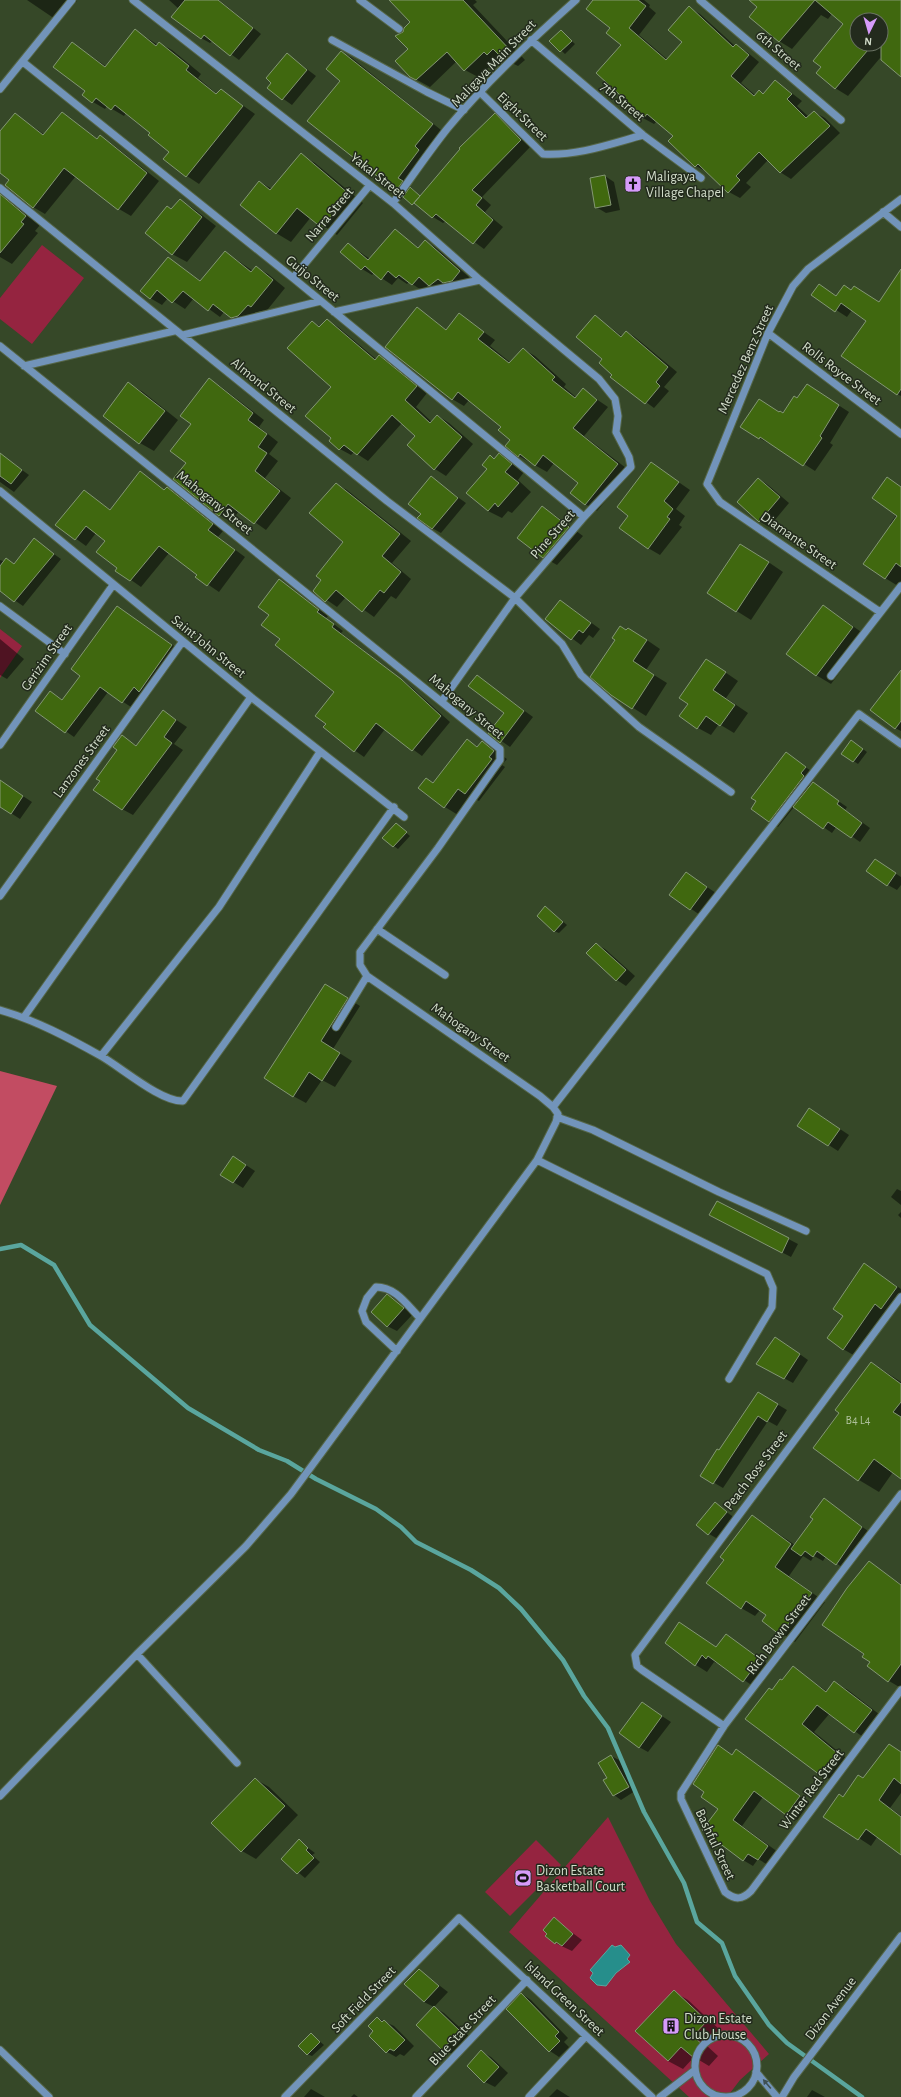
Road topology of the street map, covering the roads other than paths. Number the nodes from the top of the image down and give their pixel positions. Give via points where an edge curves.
1 (72, 0) edge
2 (133, 0) edge
3 (360, 0) edge
4 (576, 0) edge
5 (700, 0) edge
6 (399, 29) dead end
7 (332, 40) dead end
8 (531, 40) junction
9 (23, 62) junction
10 (0, 89) edge
11 (480, 93) junction
12 (464, 110) junction
13 (840, 120) dead end
14 (643, 135) junction
15 (701, 178) dead end
16 (370, 185) junction
17 (0, 188) edge
18 (901, 198) edge
19 (393, 203) junction
20 (883, 212) junction
21 (901, 227) edge
22 (293, 278) junction
23 (480, 280) junction
24 (321, 301) junction
25 (334, 312) junction
26 (174, 331) junction
27 (768, 333) junction
28 (183, 336) junction
29 (0, 346) edge
30 (24, 366) junction
31 (599, 380) joint
32 (901, 434) edge
33 (707, 484) joint
34 (0, 491) edge
35 (584, 517) junction
36 (113, 585) junction
37 (901, 586) edge
38 (515, 598) junction
39 (0, 606) edge
40 (880, 612) junction
41 (183, 641) junction
42 (64, 654) junction
43 (830, 676) dead end
44 (251, 697) junction
45 (442, 701) junction
46 (901, 744) edge
47 (0, 745) edge
48 (320, 752) junction
49 (731, 792) dead end
50 (394, 807) junction
51 (404, 817) dead end
52 (0, 896) edge
53 (377, 929) junction
54 (444, 975) dead end
55 (367, 976) junction
56 (0, 1010) edge
57 (24, 1017) junction
58 (336, 1027) dead end
59 (101, 1056) junction
60 (553, 1107) junction
61 (557, 1117) junction
62 (537, 1160) junction
63 (806, 1231) dead end
64 (901, 1297) edge
65 (420, 1318) junction
66 (397, 1351) junction
67 (729, 1379) dead end
68 (901, 1494) edge
69 (137, 1654) junction
70 (901, 1690) edge
71 (724, 1726) junction
72 (237, 1763) dead end
73 (681, 1793) joint
74 (0, 1796) edge
75 (737, 1899) joint
76 (460, 1918) joint
77 (901, 1936) edge
78 (527, 1980) junction
79 (586, 2036) junction
80 (0, 2050) edge
81 (695, 2070) junction
82 (756, 2072) junction
83 (735, 2096) edge
84 (49, 2097) edge
85 (285, 2097) edge
86 (416, 2097) edge
87 (529, 2097) edge
88 (652, 2097) edge
89 (660, 2097) edge
90 (777, 2097) edge
91 (782, 2097) edge

1 - 9 street
2 - 16 street, Yakal Street
3 - 6 street
4 - 8 street, Maligaya Main Street
5 - 13 street, 6th Street
7 - 12 street
8 - 11 street, Maligaya Main Street
8 - 14 street, 7th Street
9 - 10 street
9 - 22 street, Guijo Street
11 - 12 street, Maligaya Main Street
11 - 14 street, Eight Street via 543,154 579,152
12 - 19 street, Maligaya Main Street
14 - 15 street, 7th Street
16 - 19 street, Yakal Street
16 - 22 street, Narra Street
17 - 26 street, Almond Street
18 - 20 street, Mercedez Benz Street
19 - 23 street, Yakal Street
20 - 21 street
20 - 27 street, Mercedez Benz Street via 808,269 793,286
22 - 24 street, Guijo Street
23 - 25 street
23 - 31 street, Yakal Street
24 - 25 street, Guijo Street
24 - 28 street
25 - 35 street, Guijo Street
26 - 28 street, Almond Street
26 - 30 street
27 - 32 street, Rolls Royce Street
27 - 33 street, Mercedez Benz Street
28 - 38 street, Almond Street via 387,502
29 - 30 street, Mahogany Street
30 - 45 street, Mahogany Street
31 - 35 street, Pine Street via 615,399 618,416 616,432 629,457 631,467
33 - 40 street, Diamante Street via 720,502
34 - 36 street, Saint John Street
35 - 38 street, Pine Street
36 - 41 street, Saint John Street
36 - 42 street, Gerizim Street
37 - 40 street
38 - 45 street, Pine Street
38 - 49 street, Almond Street via 562,644 581,675 639,727
39 - 42 street
40 - 43 street
41 - 44 street, Saint John Street
41 - 52 street, Lanzones Street
42 - 47 street, Gerizim Street
44 - 48 street, Saint John Street
44 - 57 street
45 - 53 street, Mahogany Street via 500,749 500,760
46 - 60 street via 859,714
48 - 50 street, Saint John Street
48 - 59 street via 219,907
50 - 51 street, Saint John Street
50 - 59 street via 184,1101 175,1101 161,1094
53 - 54 street
53 - 55 street, Mahogany Street via 360,952 360,965
55 - 58 street
55 - 60 street, Mahogany Street
56 - 57 street
57 - 59 street
60 - 61 street
61 - 62 street
61 - 63 street via 593,1130
62 - 65 street
62 - 67 street via 767,1274 773,1288 772,1306
64 - 71 street, Peach Rose Street via 635,1655 635,1661 642,1670
65 - 66 street
65 - 66 street via 394,1292 385,1287 376,1287 367,1298 362,1311 366,1322
66 - 69 street via 291,1494 246,1546
68 - 71 street, Rich Brown Street
69 - 72 street
69 - 74 street
70 - 75 street, Winter Red Street via 751,1891
71 - 73 street, Rich Brown Street
73 - 75 street, Bashful Street via 681,1799 725,1892
76 - 78 street, Island Green Street
76 - 85 street, Soft Field Street
77 - 91 street, Dizon Avenue via 794,2077
78 - 79 street, Island Green Street
78 - 86 street, Blue State Street
79 - 87 street
79 - 88 street, Island Green Street
80 - 84 street
81 - 82 street via 697,2054 706,2042 726,2035 737,2037 753,2051
81 - 83 street via 699,2083 709,2092 721,2097
81 - 89 street
82 - 83 street via 748,2087
90 -> 82 street

